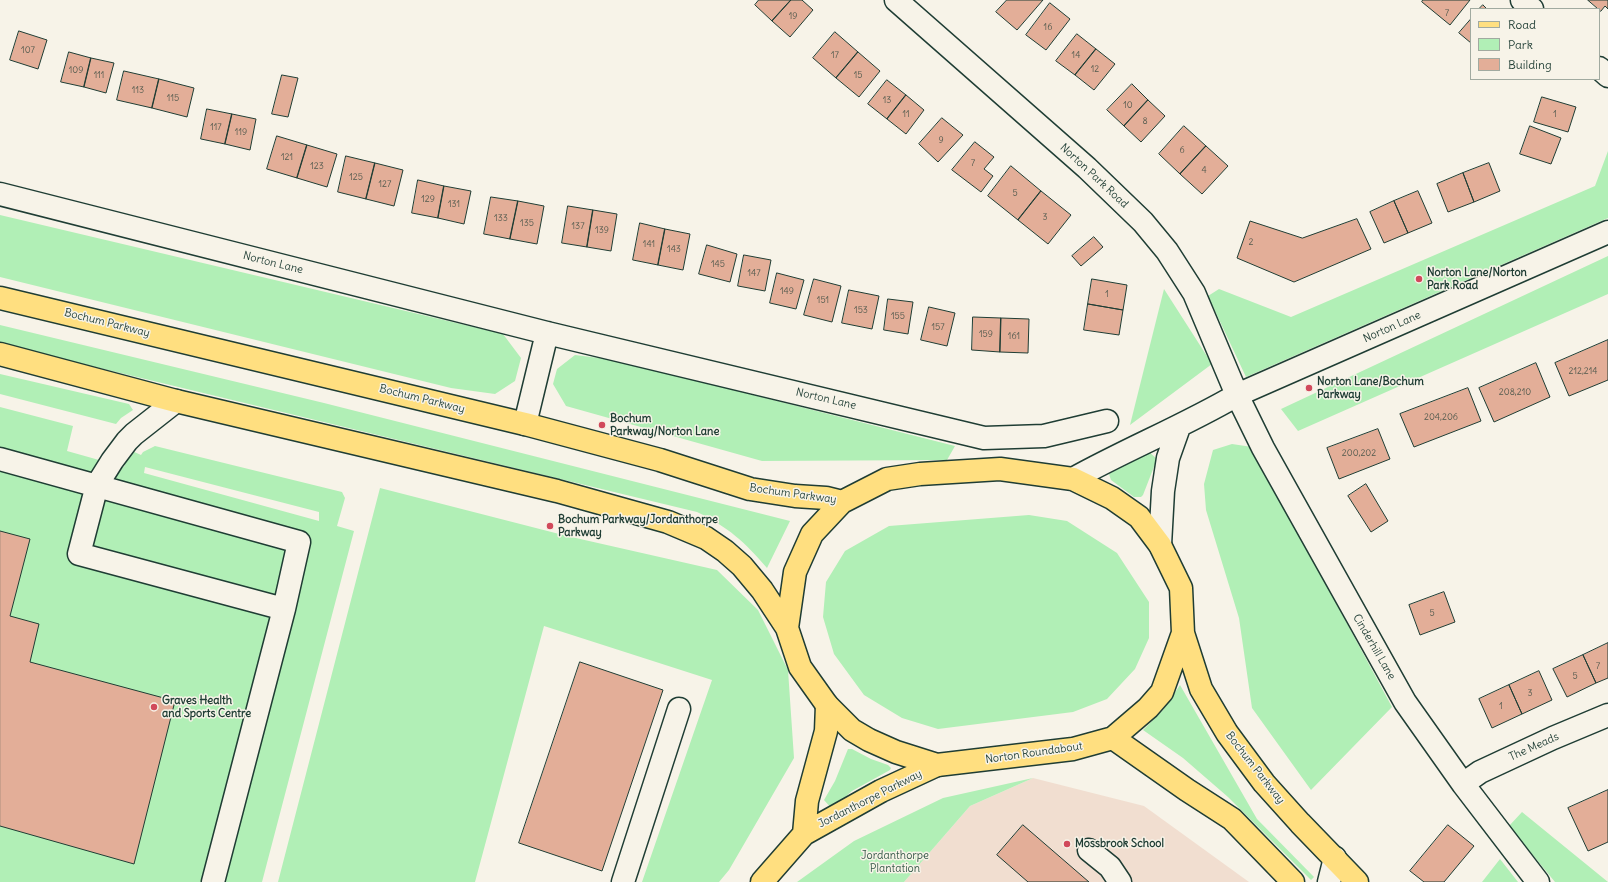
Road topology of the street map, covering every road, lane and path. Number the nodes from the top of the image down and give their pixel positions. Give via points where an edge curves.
1 (896, 0) edge
2 (1522, 0) edge
3 (1531, 8) edge
4 (1600, 69) edge
5 (1608, 76) edge
6 (0, 194) edge
7 (1608, 232) edge
8 (0, 298) edge
9 (547, 333) junction
10 (0, 354) edge
11 (1237, 394) junction
12 (176, 401) junction
13 (1107, 421) dead end
14 (525, 424) junction
15 (1179, 426) junction
16 (0, 459) edge
17 (1073, 479) junction
18 (97, 485) junction
19 (842, 502) junction
20 (1160, 545) junction
21 (284, 609) junction
22 (787, 628) junction
23 (1183, 633) junction
24 (827, 704) junction
25 (679, 710) dead end
26 (1608, 715) edge
27 (1113, 738) junction
28 (936, 766) junction
29 (1463, 784) junction
30 (804, 834) junction
31 (1089, 850) dead end
32 (1335, 858) junction
33 (214, 882) edge
34 (623, 882) edge
35 (762, 882) edge
36 (1120, 882) edge
37 (1293, 882) edge
38 (1329, 882) edge
39 (1357, 882) edge
40 (1538, 882) edge

1 - 11 street, Norton Park Road via 1087,168 1143,222 1167,251 1194,293
2 - 3 street
4 - 5 street
6 - 9 street, Norton Lane
7 - 11 street, Norton Lane
8 - 14 main road, Bochum Parkway
9 - 13 street, Norton Lane via 984,438 1044,436
9 - 14 street
10 - 12 main road
11 - 15 street, Norton Lane
11 - 29 street, Cinderhill Lane via 1263,448 1405,702
12 - 18 street via 126,441
12 - 22 main road via 557,491 668,522 706,538 742,566 762,590
14 - 19 main road, Bochum Parkway via 660,460 750,489
15 - 17 street, Norton Lane
15 - 20 street via 1168,458
16 - 18 street
17 - 19 main road, Norton Roundabout via 1000,469 920,474 887,479
17 - 20 main road, Norton Roundabout via 1112,498 1139,518
18 - 21 street via 299,542
18 - 21 street via 79,554
19 - 22 main road, Norton Roundabout via 812,534 795,572
20 - 23 main road, Norton Roundabout via 1180,588
21 - 33 street
22 - 24 main road, Norton Roundabout via 800,667
23 - 27 main road, Norton Roundabout via 1162,692 1148,708
23 - 32 main road, Bochum Parkway via 1201,689 1227,733 1264,783
24 - 28 main road, Norton Roundabout via 852,730 869,740
24 - 30 main road, Jordanthorpe Parkway via 826,731 807,801
25 - 34 street
26 - 29 street, The Meads via 1480,772
27 - 28 main road, Norton Roundabout via 1074,749
27 - 37 main road via 1232,819
28 - 30 main road, Jordanthorpe Parkway via 881,791
29 - 40 street, Cinderhill Lane
30 - 35 main road, Jordanthorpe Parkway
31 - 36 street via 1110,867
32 - 38 street
32 - 39 main road, Bochum Parkway

